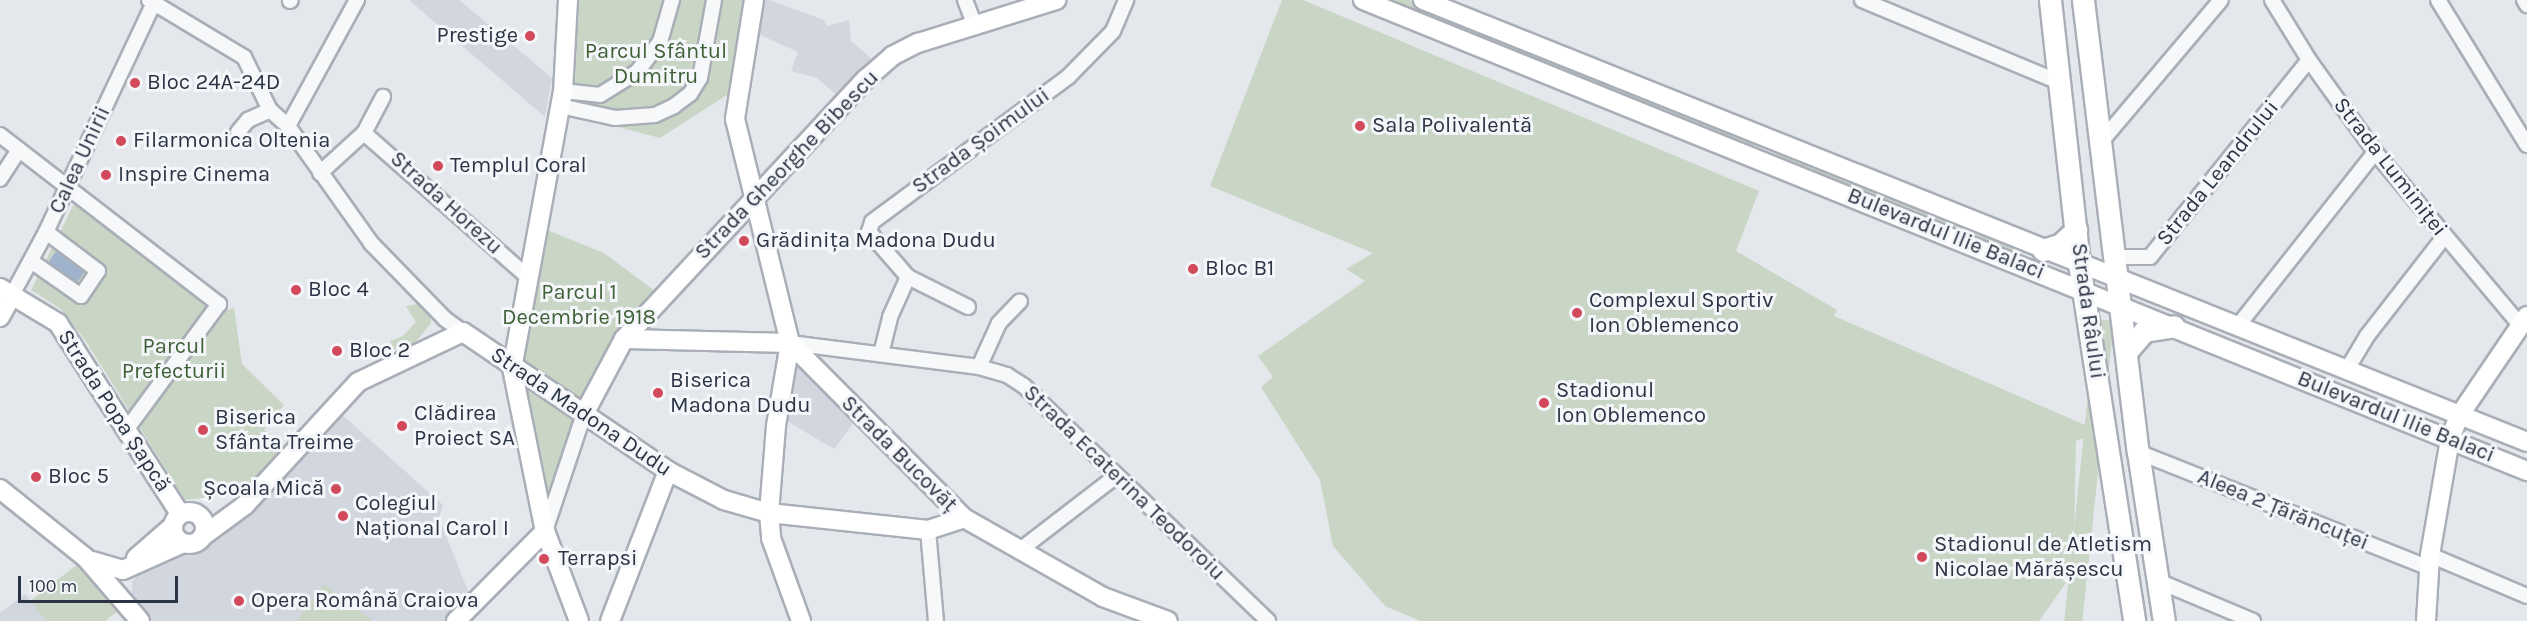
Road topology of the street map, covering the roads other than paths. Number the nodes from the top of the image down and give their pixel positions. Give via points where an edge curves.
1 (357, 0) edge
2 (568, 0) edge
3 (672, 0) edge
4 (714, 0) edge
5 (754, 0) edge
6 (965, 0) edge
7 (1056, 0) edge
8 (1126, 0) edge
9 (1363, 0) edge
10 (1423, 0) edge
11 (1862, 0) edge
12 (2050, 0) edge
13 (2083, 0) edge
14 (2221, 0) edge
15 (2272, 0) edge
16 (2438, 0) edge
17 (2524, 0) edge
18 (153, 1) edge
19 (2527, 5) edge
20 (974, 24) junction
21 (1512, 37) junction
22 (1505, 56) junction
23 (2309, 60) junction
24 (2061, 83) junction
25 (383, 97) dead end
26 (561, 98) junction
27 (270, 110) junction
28 (288, 126) junction
29 (238, 132) dead end
30 (364, 132) junction
31 (0, 135) edge
32 (2100, 142) junction
33 (2527, 145) edge
34 (19, 150) junction
35 (2375, 152) junction
36 (320, 173) junction
37 (0, 179) edge
38 (68, 185) junction
39 (756, 196) junction
40 (2076, 230) junction
41 (46, 232) junction
42 (2444, 237) junction
43 (2043, 250) junction
44 (2114, 257) junction
45 (32, 261) junction
46 (2079, 264) junction
47 (527, 276) junction
48 (908, 277) junction
49 (2116, 279) junction
50 (2084, 289) junction
51 (6, 292) edge
52 (1020, 302) dead end
53 (2120, 303) junction
54 (968, 307) dead end
55 (0, 317) edge
56 (2524, 321) edge
57 (2174, 326) junction
58 (2237, 327) junction
59 (463, 332) junction
60 (624, 339) junction
61 (790, 344) junction
62 (2126, 352) junction
63 (881, 354) junction
64 (979, 367) junction
65 (512, 368) junction
66 (2346, 371) junction
67 (584, 414) junction
68 (2459, 416) junction
69 (126, 430) junction
70 (2450, 439) junction
71 (2527, 442) edge
72 (2138, 452) junction
73 (668, 471) junction
74 (2527, 471) edge
75 (1116, 476) junction
76 (0, 489) edge
77 (245, 505) junction
78 (769, 513) junction
79 (201, 517) junction
80 (964, 518) junction
81 (176, 520) junction
82 (928, 530) junction
83 (545, 531) junction
84 (203, 536) junction
85 (183, 543) junction
86 (1020, 550) junction
87 (85, 557) junction
88 (2430, 562) junction
89 (123, 570) junction
90 (2158, 581) junction
91 (112, 587) junction
92 (2527, 596) edge
93 (140, 621) edge
94 (456, 621) edge
95 (579, 621) edge
96 (610, 621) edge
97 (801, 621) edge
98 (936, 621) edge
99 (1168, 621) edge
100 (1268, 621) edge
101 (2134, 621) edge
102 (2164, 621) edge
103 (2253, 621) edge
104 (2426, 621) edge

1 - 28 street
2 - 26 street
3 - 26 street via 660,42 637,72 600,94
4 - 26 street via 700,78 690,94 674,106 655,115 615,118
5 - 39 street via 735,119
6 - 20 street
7 - 20 street, Strada Gheorghe Bibescu
8 - 48 street, Strada Șoimului via 1113,32 1068,77 872,222 869,232
9 - 22 street, Bulevardul Ilie Balaci
10 - 21 street, Bulevardul Ilie Balaci
11 - 24 street
12 - 24 main road, Strada Râului
13 - 32 main road, Strada Râului
14 - 32 street
15 - 23 street, Strada Luminiței
16 - 33 street
17 - 19 street
18 - 27 street via 244,57
18 - 38 street, Calea Unirii
20 - 39 street, Strada Gheorghe Bibescu via 892,56
21 - 22 street
21 - 43 street, Bulevardul Ilie Balaci
22 - 50 street, Bulevardul Ilie Balaci
23 - 35 street, Strada Luminiței
23 - 44 street, Strada Leandrului via 2150,257
24 - 40 main road, Strada Râului
25 - 30 street
26 - 47 street
27 - 28 street, Strada Madona Dudu
27 - 29 street via 248,120
28 - 36 street, Strada Madona Dudu
30 - 36 street
30 - 47 street, Strada Horezu
31 - 34 street
32 - 44 main road, Strada Râului
34 - 37 street
34 - 38 street
35 - 42 street, Strada Luminiței
35 - 58 street
36 - 59 street, Strada Madona Dudu via 371,243 445,319
38 - 41 street, Calea Unirii
38 - 69 street via 219,304
39 - 60 street, Strada Gheorghe Bibescu
39 - 61 street
40 - 43 main road via 2061,244
40 - 46 main road, Strada Râului
41 - 45 street, Calea Unirii
41 - 45 street via 98,271 81,296
42 - 56 street, Strada Luminiței
42 - 66 street via 2367,336
43 - 46 street, Bulevardul Ilie Balaci
44 - 49 main road, Strada Râului
45 - 51 street, Calea Unirii
46 - 49 street, Bulevardul Ilie Balaci
46 - 50 main road, Strada Râului
47 - 65 street
48 - 54 street, Strada Șoimului
48 - 63 street via 890,317
49 - 53 main road, Strada Râului
49 - 58 street, Bulevardul Ilie Balaci
50 - 53 street, Bulevardul Ilie Balaci
50 - 101 main road, Strada Râului
51 - 55 street, Calea Unirii
51 - 69 street, Strada Popa Șapcă via 58,323
52 - 64 street via 999,323
53 - 57 street, Bulevardul Ilie Balaci
53 - 62 main road, Strada Râului
56 - 68 street
57 - 62 main road via 2144,331
57 - 70 street, Bulevardul Ilie Balaci
58 - 66 street, Bulevardul Ilie Balaci
59 - 65 street, Strada Madona Dudu
59 - 77 street via 358,381
60 - 61 street via 769,340
60 - 67 street, Strada Gheorghe Bibescu
61 - 63 street, Strada Ecaterina Teodoroiu
61 - 78 street via 776,426
61 - 80 street, Strada Bucovăț
62 - 72 main road, Strada Râului
63 - 64 street, Strada Ecaterina Teodoroiu
64 - 75 street, Strada Ecaterina Teodoroiu via 1007,375 1023,386
65 - 67 street, Strada Madona Dudu
65 - 83 street
66 - 68 street, Bulevardul Ilie Balaci
67 - 73 street, Strada Madona Dudu
67 - 83 street
68 - 70 street
68 - 71 street, Bulevardul Ilie Balaci
69 - 81 street, Strada Popa Șapcă
70 - 74 street, Bulevardul Ilie Balaci
70 - 88 street
72 - 88 street, Aleea 2 Țărăncuței
72 - 90 main road, Strada Râului
73 - 78 street, Strada Madona Dudu via 724,500
73 - 96 street
75 - 86 street
75 - 100 street, Strada Ecaterina Teodoroiu
76 - 87 street
77 - 79 street via 228,513
77 - 84 street
78 - 82 street, Strada Madona Dudu
78 - 97 street via 771,538
79 - 81 street via 191,512
79 - 84 street via 205,526
80 - 82 street, Strada Madona Dudu
80 - 86 street, Strada Bucovăț
81 - 85 street via 175,536
81 - 89 street
82 - 98 street
83 - 94 street
83 - 95 street
84 - 85 street via 191,544
85 - 89 street
86 - 99 street, Strada Bucovăț via 1102,597
87 - 89 street via 104,567
87 - 91 street
88 - 92 street, Aleea 2 Țărăncuței
88 - 104 street
89 - 91 street
90 - 102 main road, Strada Râului
90 - 103 street
91 - 93 street

